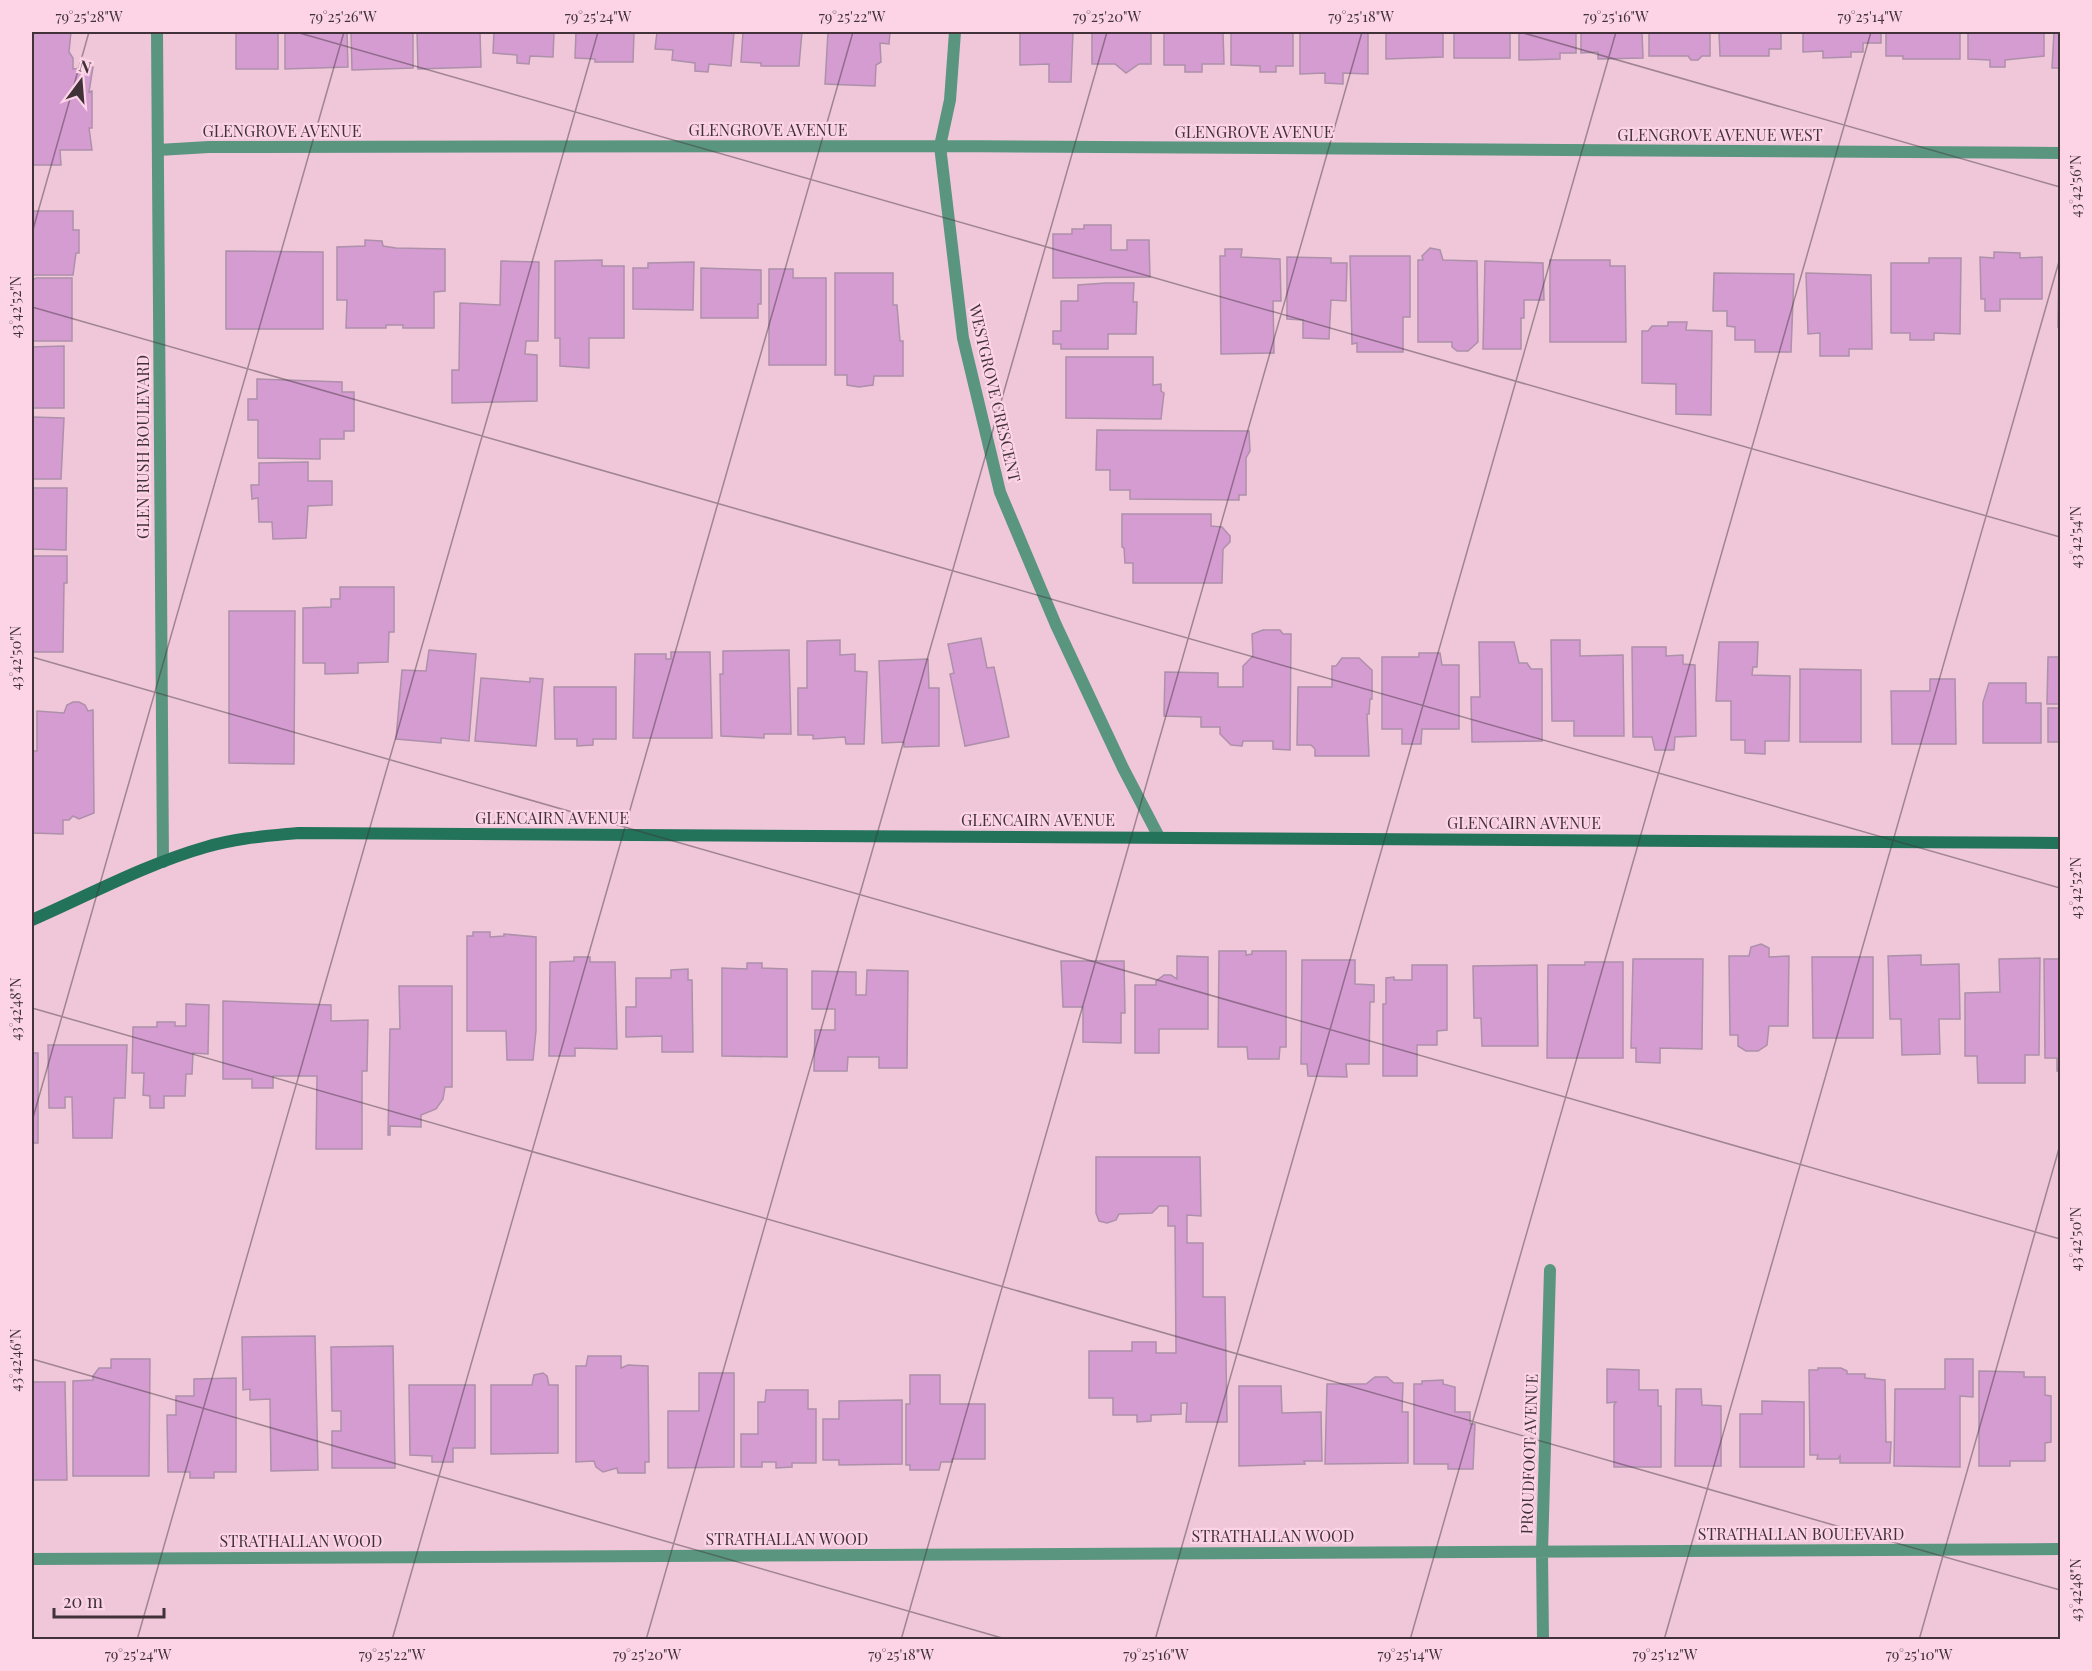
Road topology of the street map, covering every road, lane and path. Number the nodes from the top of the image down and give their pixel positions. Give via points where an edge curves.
1 (157, 32) edge
2 (955, 32) edge
3 (940, 146) junction
4 (1379, 149) joint
5 (158, 150) junction
6 (2061, 153) edge
7 (1159, 837) junction
8 (2061, 843) edge
9 (164, 862) junction
10 (32, 920) edge
11 (1550, 1270) dead end
12 (2061, 1549) edge
13 (1542, 1552) junction
14 (32, 1559) edge
15 (1543, 1640) edge

1 - 5 street, GLEN RUSH BOULEVARD
2 - 3 street, WESTGROVE CRESCENT via 950,100
3 - 4 street, GLENGROVE AVENUE
3 - 5 street, GLENGROVE AVENUE
3 - 7 street, WESTGROVE CRESCENT via 963,338 1000,492 1056,625
4 - 6 street, GLENGROVE AVENUE WEST
5 - 9 street, GLEN RUSH BOULEVARD
7 - 8 street, GLENCAIRN AVENUE
7 - 9 street, GLENCAIRN AVENUE via 298,833 231,841
9 - 10 street, GLENCAIRN AVENUE
11 - 13 street, PROUDFOOT AVENUE
12 - 13 street, STRATHALLAN BOULEVARD
13 - 14 street, STRATHALLAN WOOD
13 - 15 street, PROUDFOOT AVENUE

